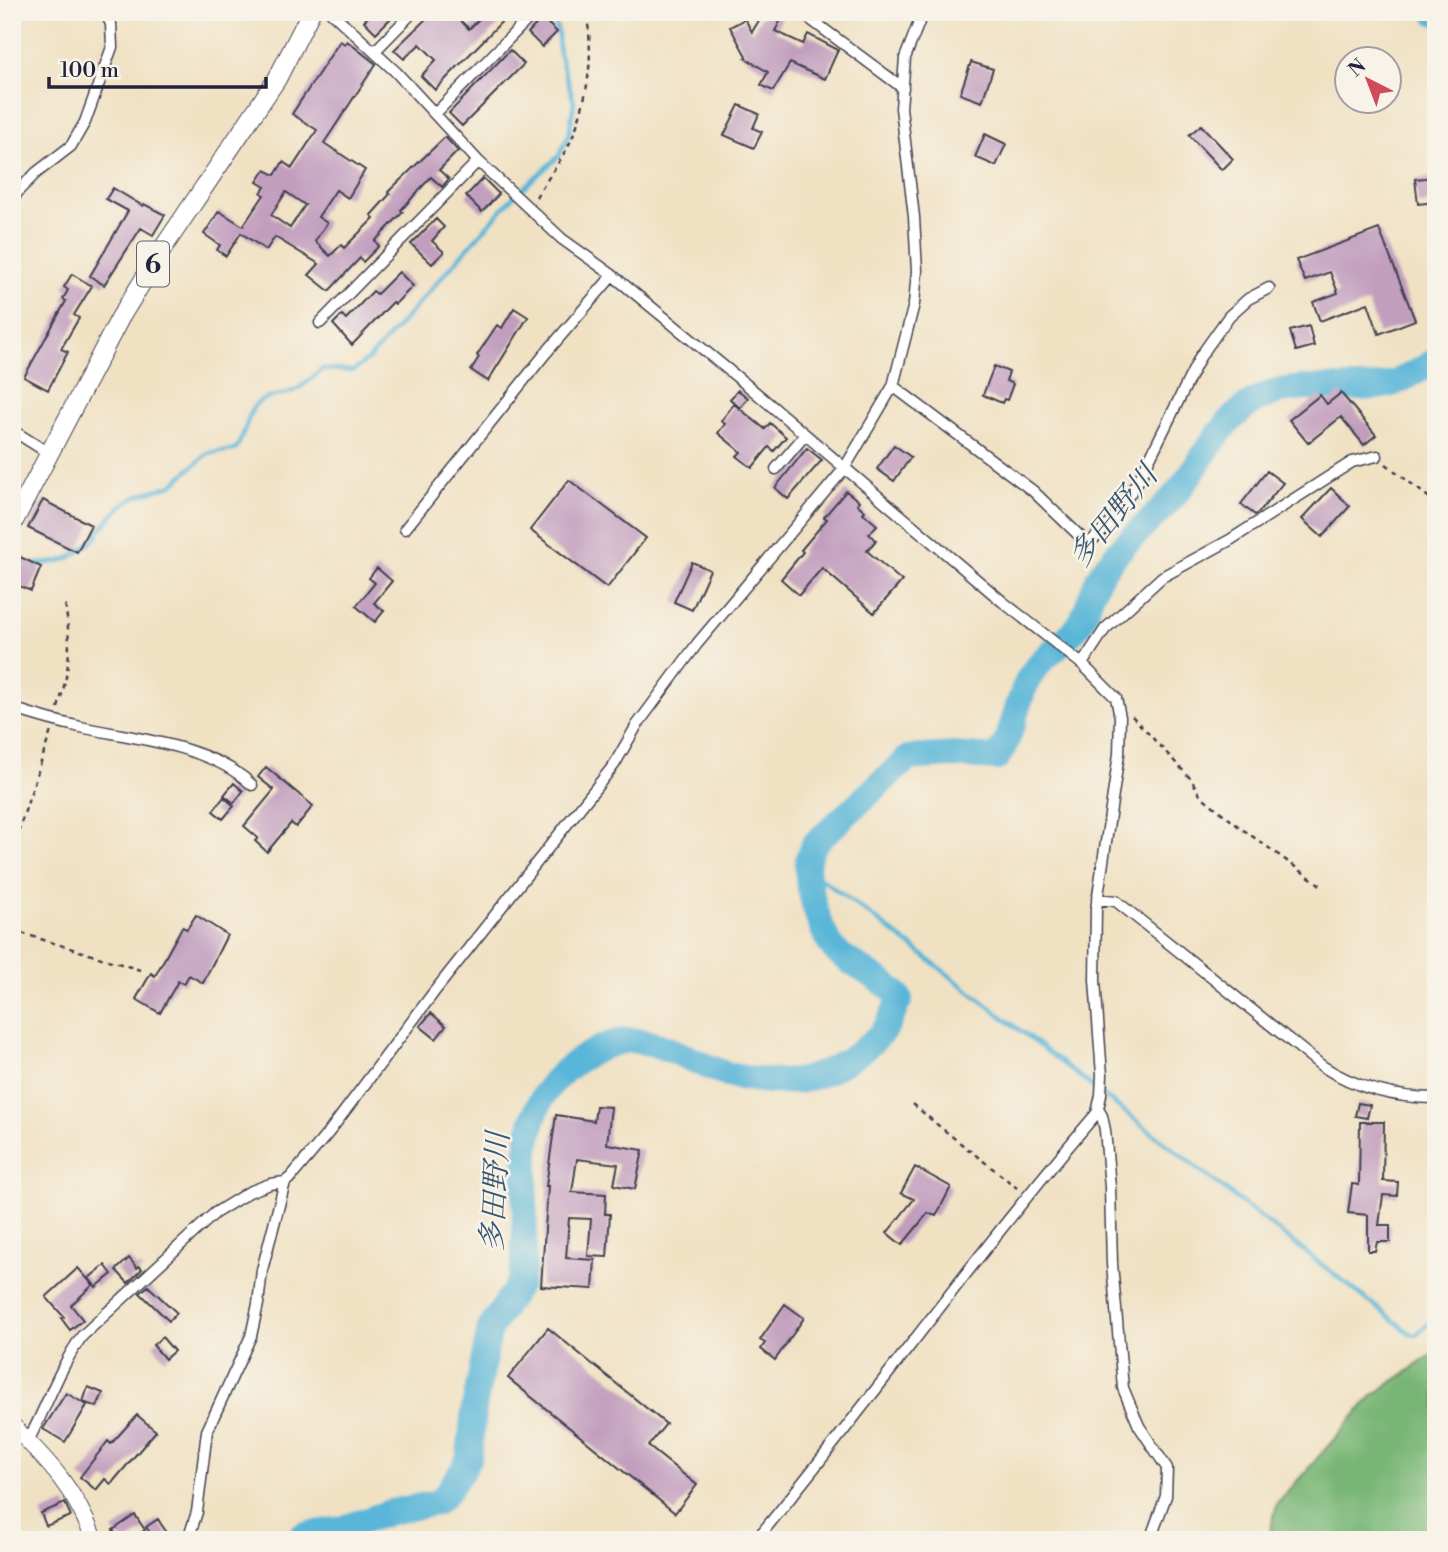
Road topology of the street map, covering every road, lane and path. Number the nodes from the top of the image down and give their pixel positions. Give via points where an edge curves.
1 (106, 12) edge
2 (312, 12) edge
3 (331, 12) edge
4 (413, 12) edge
5 (586, 12) edge
6 (923, 12) edge
7 (802, 13) edge
8 (527, 20) dead end
9 (374, 52) junction
10 (903, 88) junction
11 (435, 114) junction
12 (478, 160) junction
13 (12, 201) edge
14 (529, 209) junction
15 (611, 274) junction
16 (1269, 288) dead end
17 (320, 323) dead end
18 (893, 386) junction
19 (12, 430) edge
20 (805, 435) junction
21 (50, 454) junction
22 (1377, 456) joint
23 (776, 469) dead end
24 (844, 469) junction
25 (1436, 503) edge
26 (12, 525) edge
27 (405, 529) dead end
28 (1082, 664) junction
29 (1118, 706) junction
30 (12, 708) edge
31 (252, 785) dead end
32 (1322, 886) dead end
33 (1097, 899) junction
34 (12, 930) edge
35 (140, 970) dead end
36 (1436, 1098) edge
37 (913, 1104) dead end
38 (1098, 1110) junction
39 (285, 1182) junction
40 (1028, 1197) junction
41 (12, 1425) edge
42 (28, 1441) junction
43 (94, 1540) edge
44 (188, 1540) edge
45 (756, 1540) edge
46 (1150, 1540) edge

1 - 13 street via 112,47 85,122 71,146 36,173
2 - 21 main road, 6 via 277,79 120,318
3 - 9 street
4 - 9 street
5 - 14 path via 592,45 589,77 574,133
6 - 10 street via 905,58
7 - 10 street
8 - 11 street
9 - 11 street
10 - 18 street via 901,108 917,271 914,304
11 - 12 street
12 - 14 street
12 - 17 street
14 - 15 street
15 - 20 street
15 - 27 street
16 - 18 street via 1229,316 1200,357 1140,478 1110,524 1088,544 1033,491
18 - 24 street
19 - 21 street
20 - 23 street
20 - 24 street
21 - 26 main road, 6
22 - 25 path
22 - 28 street via 1352,462 1162,578 1105,629
24 - 28 street
24 - 39 street via 697,644 637,725 614,765 329,1132
28 - 29 street via 1109,689
29 - 32 path via 1182,769 1200,795
29 - 33 street via 1119,754
30 - 31 street via 192,753 233,768
33 - 36 street via 1116,901 1340,1078 1383,1092
33 - 38 street via 1095,980 1102,1075
34 - 35 path
37 - 40 path
38 - 40 street
38 - 46 street via 1106,1142 1124,1388 1139,1426 1167,1468 1166,1496
39 - 42 street via 249,1192 215,1213 82,1336
39 - 44 street via 261,1270 251,1336 207,1431 197,1513
40 - 45 street
41 - 42 street
42 - 43 street via 70,1489

